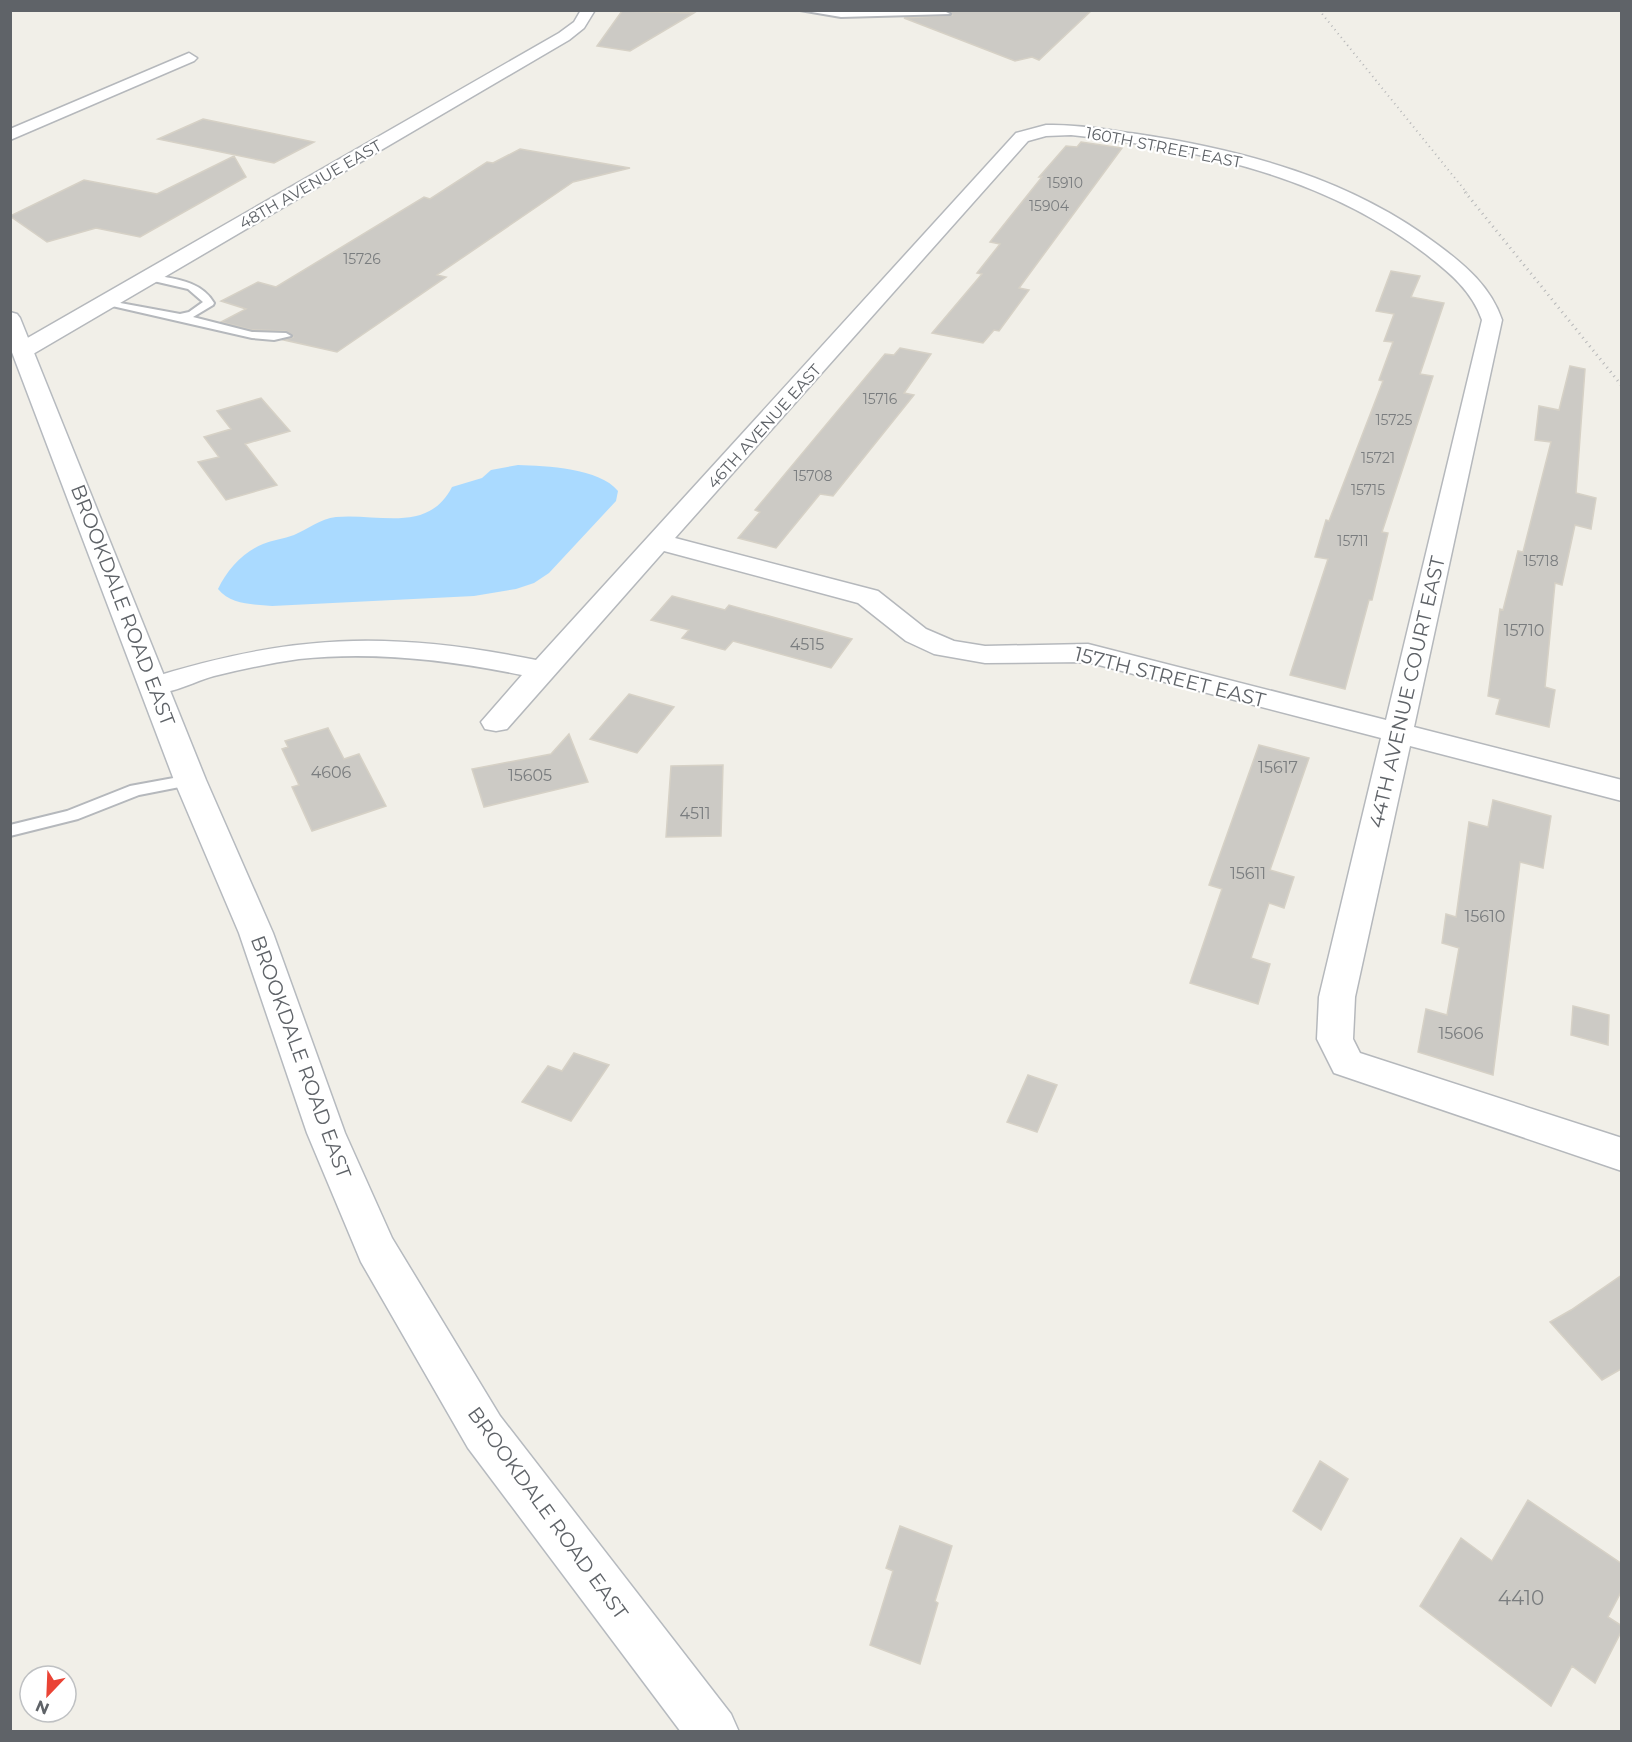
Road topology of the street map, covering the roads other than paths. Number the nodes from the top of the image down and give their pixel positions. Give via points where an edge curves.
1 (588, 10) edge
2 (803, 10) edge
3 (946, 14) dead end
4 (189, 58) dead end
5 (1034, 133) joint
6 (10, 135) edge
7 (149, 277) junction
8 (104, 303) junction
9 (179, 318) junction
10 (1492, 320) joint
11 (18, 334) edge
12 (286, 336) dead end
13 (659, 542) junction
14 (541, 670) junction
15 (154, 686) junction
16 (496, 722) dead end
17 (1397, 735) junction
18 (190, 780) junction
19 (1622, 791) edge
20 (10, 831) edge
21 (1622, 1155) edge
22 (713, 1731) edge

1 - 7 street, 48TH AVENUE EAST via 576,28
2 - 3 lane via 840,15
4 - 6 street
5 - 10 street, 160TH STREET EAST via 1060,129 1178,147 1254,165 1338,195 1432,248 1488,304
5 - 13 street, 46TH AVENUE EAST via 1022,137
7 - 8 street, 48TH AVENUE EAST
7 - 9 lane via 194,288 207,297 209,303 203,309
8 - 9 lane
8 - 11 street, 48TH AVENUE EAST
9 - 12 lane via 269,338
10 - 17 street, 44TH AVENUE COURT EAST
11 - 15 street, BROOKDALE ROAD EAST
13 - 14 street, 46TH AVENUE EAST
13 - 17 street, 157TH STREET EAST via 868,597 923,639 957,651 995,657 1088,653
14 - 15 street via 481,656 404,647 309,648 231,661
14 - 16 street, 46TH AVENUE EAST
15 - 18 street, BROOKDALE ROAD EAST
17 - 19 street, 157TH STREET EAST
17 - 21 street, 44TH AVENUE COURT EAST via 1337,997 1335,1039 1347,1063
18 - 20 lane via 136,790 72,815
18 - 22 street, BROOKDALE ROAD EAST via 256,933 326,1133 375,1249 484,1432

